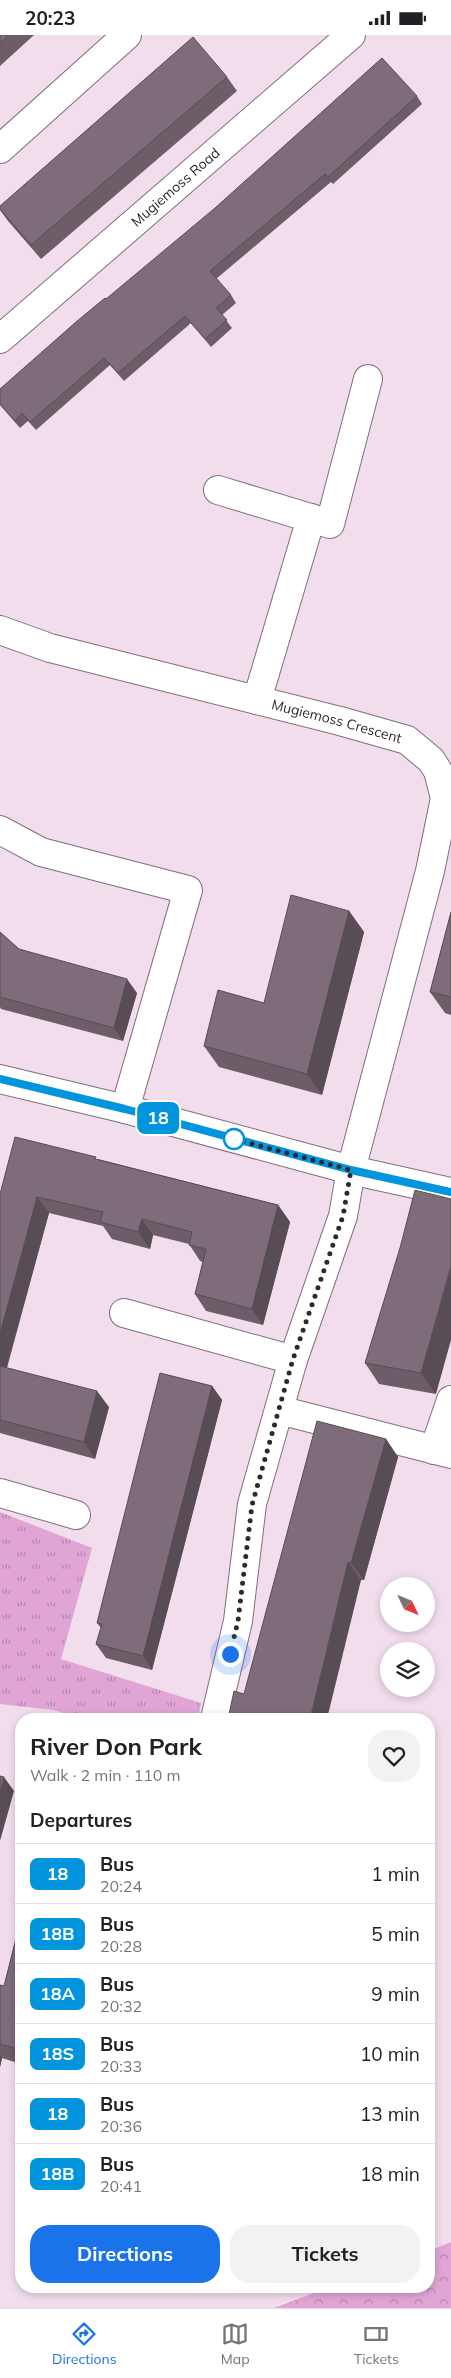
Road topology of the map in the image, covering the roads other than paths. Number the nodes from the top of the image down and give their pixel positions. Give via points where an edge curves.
1 (127, 35) edge
2 (351, 35) edge
3 (0, 149) edge
4 (0, 339) edge
5 (368, 379) dead end
6 (218, 490) dead end
7 (311, 519) junction
8 (0, 630) edge
9 (257, 700) junction
10 (0, 830) edge
11 (2, 1085) edge
12 (125, 1109) junction
13 (351, 1170) junction
14 (451, 1192) edge
15 (124, 1313) dead end
16 (293, 1359) junction
17 (451, 1400) edge
18 (279, 1410) junction
19 (443, 1452) edge
20 (0, 1493) edge
21 (76, 1515) dead end
22 (216, 1713) edge

1 - 3 street
2 - 4 street, Mugiemoss Road
5 - 7 street via 330,524
6 - 7 street
7 - 9 street
8 - 9 street, Mugiemoss Crescent via 50,648
9 - 13 street, Mugiemoss Crescent via 407,740 431,760 445,798 430,871
10 - 12 street via 41,852 188,890
11 - 12 street
12 - 13 street
13 - 14 street
13 - 16 street, Mugiemoss Crescent via 343,1216
15 - 16 street
16 - 18 street, Mugiemoss Crescent
17 - 19 street
18 - 19 street
18 - 22 street, Mugiemoss Crescent via 252,1505 238,1621
20 - 21 street

